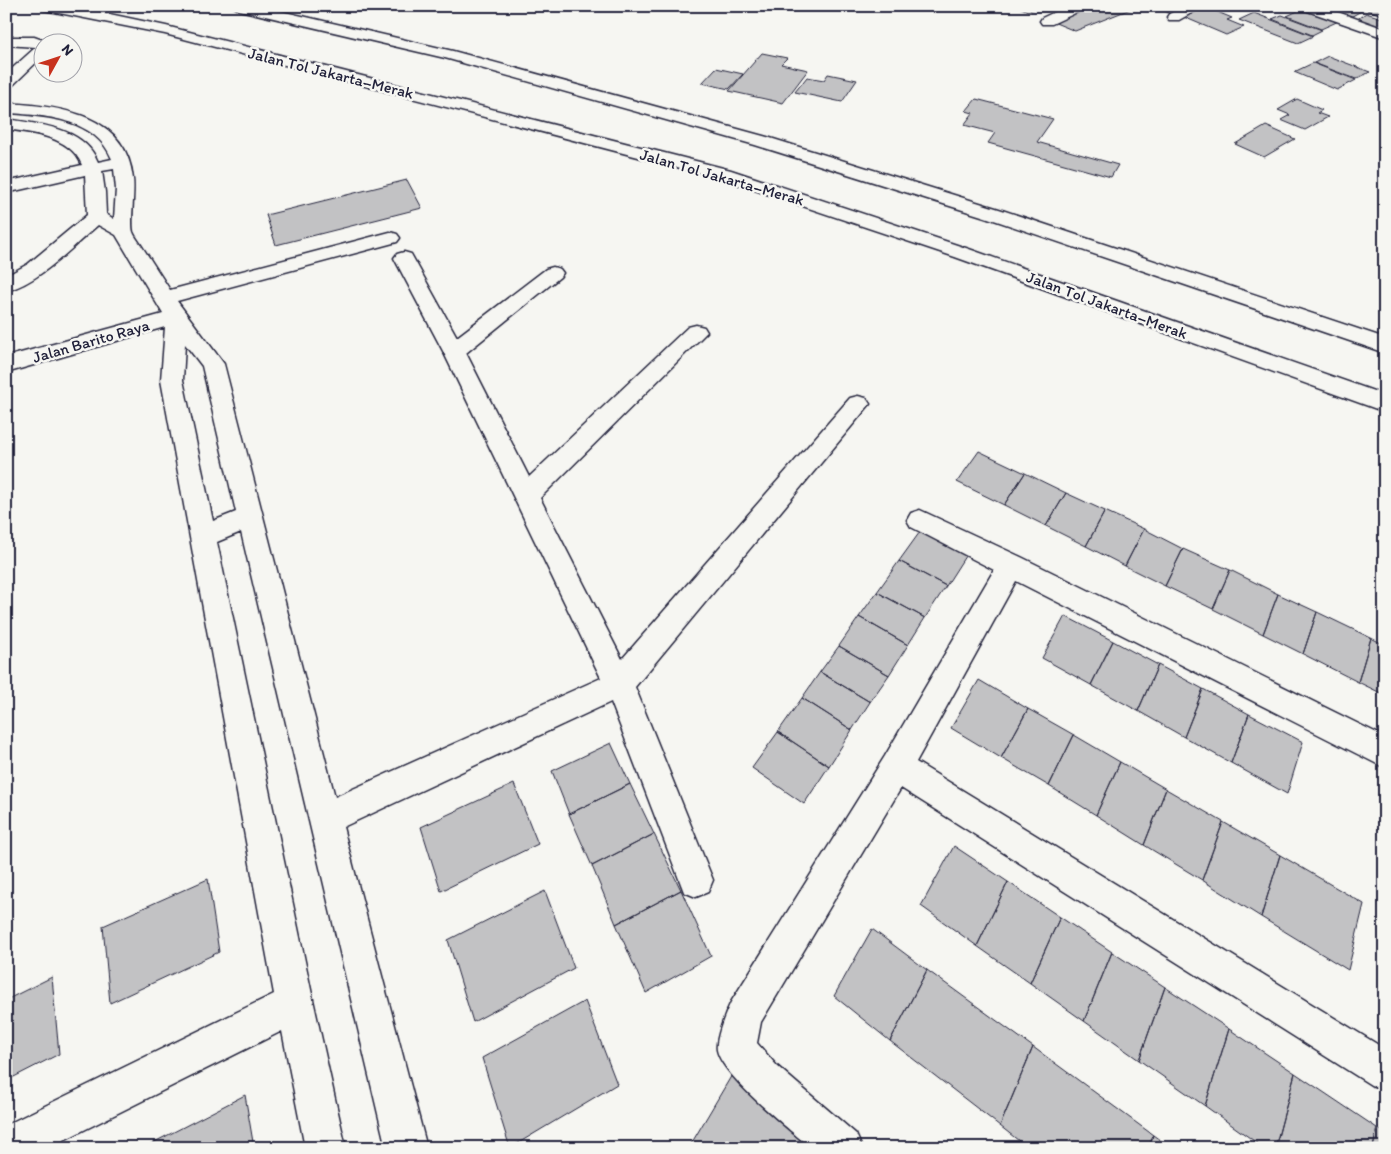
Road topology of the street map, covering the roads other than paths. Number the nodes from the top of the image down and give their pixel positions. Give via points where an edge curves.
1 (44, 6) edge
2 (239, 6) edge
3 (1079, 6) edge
4 (1197, 6) edge
5 (1306, 6) edge
6 (1174, 16) dead end
7 (1047, 21) dead end
8 (1385, 34) edge
9 (6, 41) edge
10 (32, 41) edge
11 (32, 58) edge
12 (6, 83) edge
13 (6, 108) edge
14 (6, 124) edge
15 (122, 161) junction
16 (93, 168) junction
17 (6, 188) edge
18 (96, 217) junction
19 (124, 233) junction
20 (553, 273) dead end
21 (6, 285) edge
22 (171, 307) junction
23 (696, 332) dead end
24 (1385, 346) edge
25 (454, 352) junction
26 (6, 365) edge
27 (858, 404) dead end
28 (1385, 404) edge
29 (526, 496) junction
30 (250, 517) junction
31 (920, 520) dead end
32 (203, 536) junction
33 (1011, 565) junction
34 (619, 684) junction
35 (1385, 753) edge
36 (896, 767) junction
37 (324, 818) junction
38 (696, 880) dead end
39 (295, 1004) junction
40 (1385, 1071) edge
41 (6, 1147) edge
42 (326, 1148) edge
43 (407, 1148) edge
44 (842, 1148) edge

1 - 28 main road, Jalan Tol Jakarta–Merak via 166,30 725,174 971,257
2 - 24 main road via 448,54 761,141 992,213
3 - 7 main road
4 - 6 main road
5 - 8 main road
9 - 10 main road
11 - 12 main road
13 - 15 main road via 52,112 96,127 114,142
14 - 16 main road via 67,138 87,153
15 - 16 main road
15 - 19 main road
16 - 17 main road
16 - 18 main road via 98,194
18 - 19 main road
18 - 21 main road via 36,268
19 - 22 main road
20 - 25 main road
22 - 25 main road, Jalan Barito Raya via 397,248
22 - 26 main road, Jalan Barito Raya
22 - 30 main road via 213,364
22 - 32 main road via 172,380
23 - 29 main road
25 - 29 main road
27 - 34 main road
29 - 34 main road
30 - 32 main road
30 - 37 main road
31 - 33 main road
32 - 39 main road
33 - 35 main road
33 - 36 main road
34 - 37 main road
34 - 38 main road
36 - 40 main road
36 - 44 main road via 744,1016 736,1049 763,1080
37 - 43 main road
39 - 41 main road
39 - 42 main road

